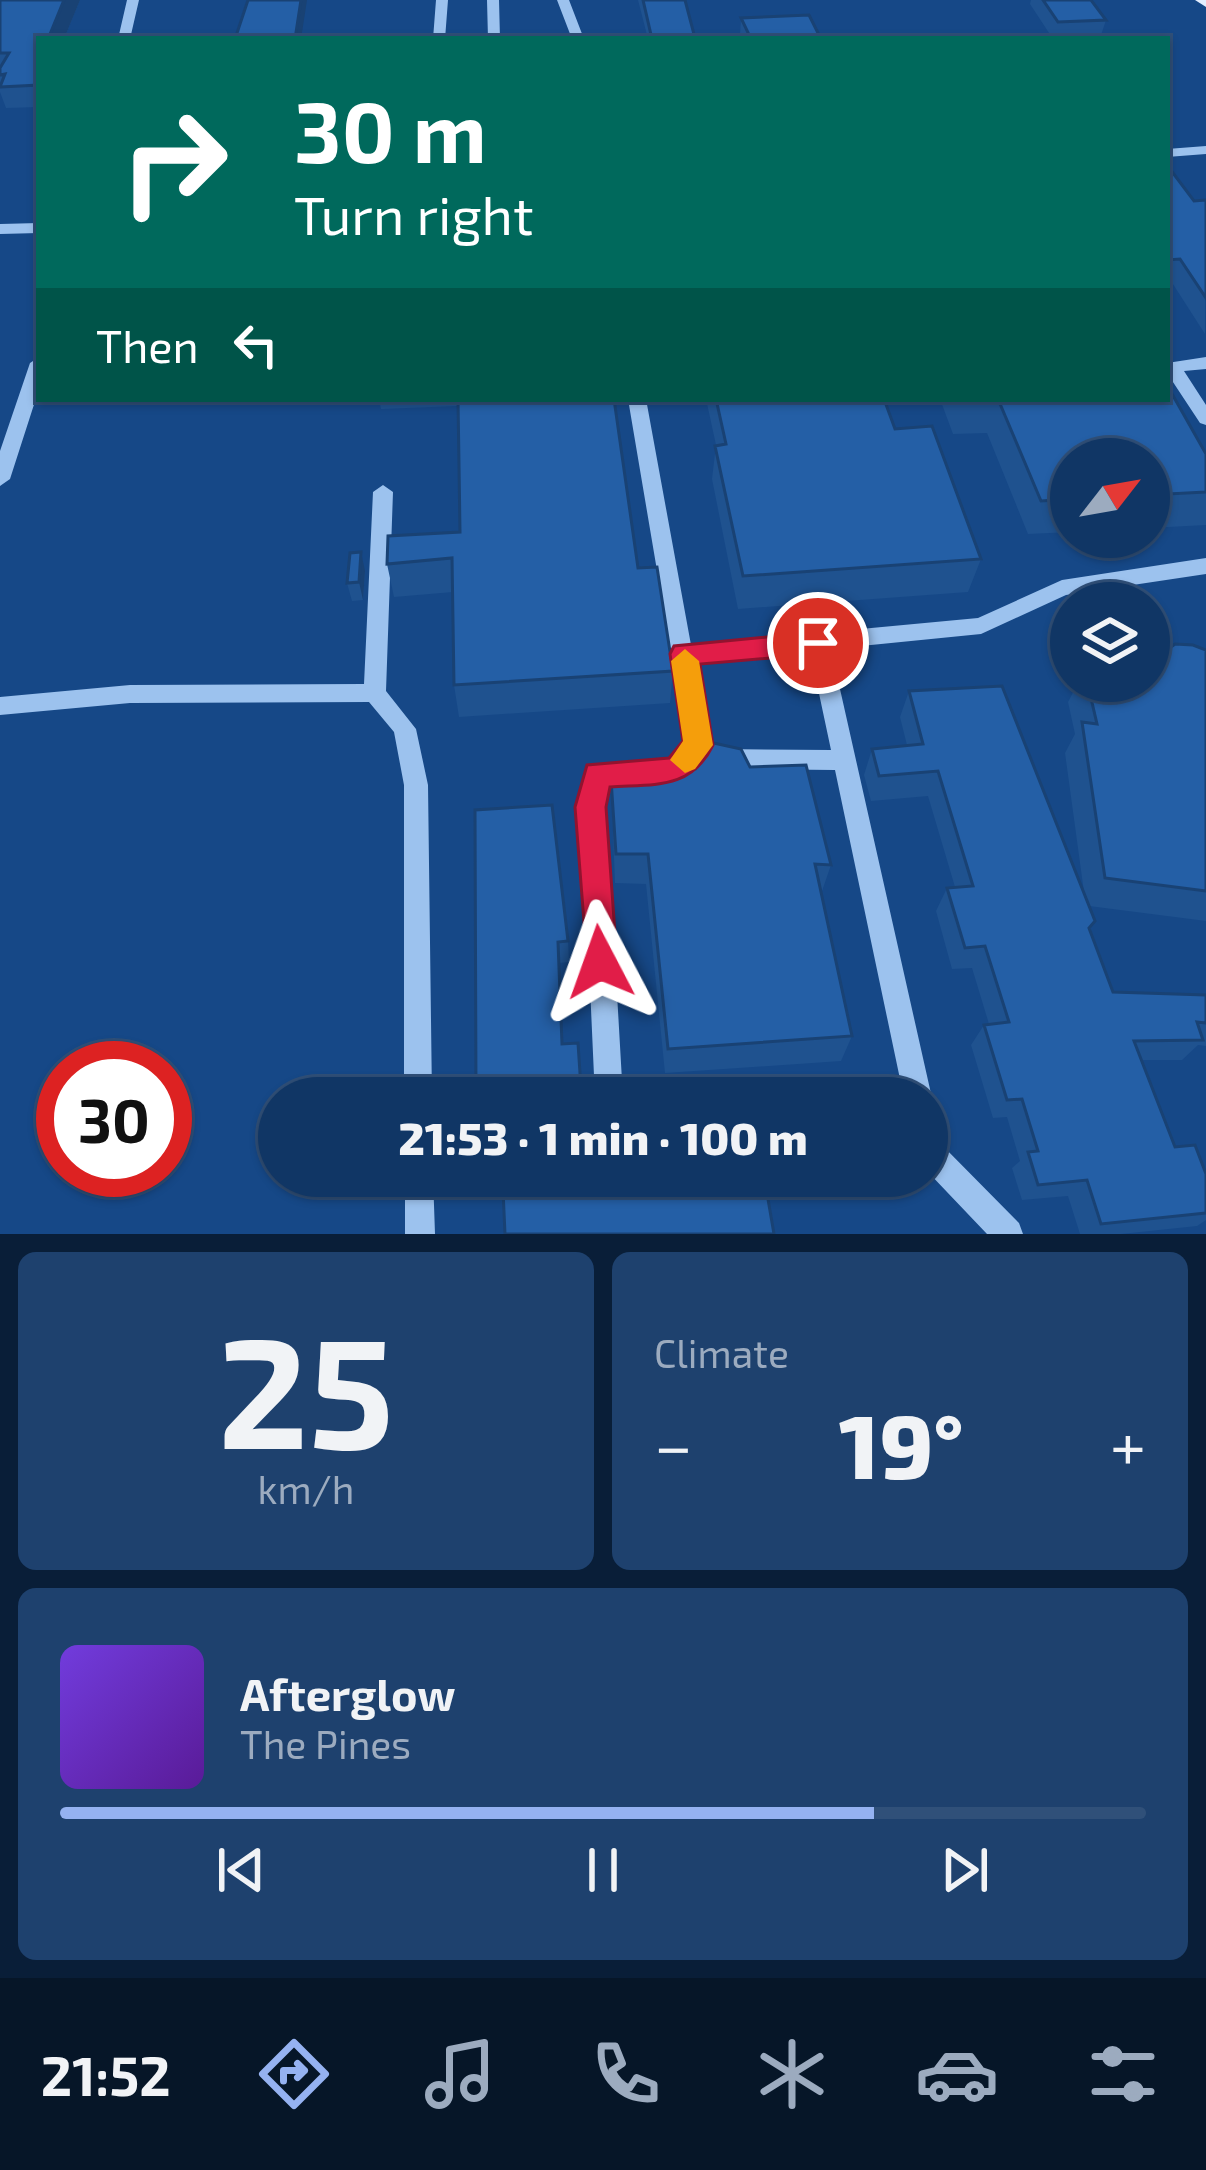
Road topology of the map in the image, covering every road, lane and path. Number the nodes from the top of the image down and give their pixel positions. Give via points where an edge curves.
1 (133, 0) edge
2 (442, 0) edge
3 (493, 0) edge
4 (563, 0) edge
5 (125, 36) edge
6 (439, 36) edge
7 (494, 36) edge
8 (577, 36) edge
9 (1206, 150) edge
10 (1170, 153) edge
11 (36, 228) edge
12 (0, 230) edge
13 (1206, 363) edge
14 (1170, 367) edge
15 (36, 372) edge
16 (639, 402) edge
17 (1206, 419) edge
18 (0, 479) edge
19 (383, 492) dead end
20 (1206, 566) edge
21 (818, 643) junction
22 (684, 654) junction
23 (375, 693) junction
24 (0, 706) edge
25 (686, 759) junction
26 (844, 760) junction
27 (418, 1077) edge
28 (608, 1077) edge
29 (914, 1077) edge
30 (948, 1168) edge
31 (419, 1197) edge
32 (420, 1234) edge
33 (1008, 1234) edge

1 - 5 street
2 - 6 street
3 - 7 street
4 - 8 street
9 - 10 street
11 - 12 street
13 - 14 street
14 - 17 street
15 - 18 street
16 - 22 street
19 - 23 street
20 - 21 street via 1061,589 981,626
21 - 22 street
21 - 26 street
22 - 25 street via 698,745
23 - 24 street via 130,694
23 - 27 street via 405,729 416,785
25 - 26 street
25 - 28 street via 676,770 598,774 592,786
26 - 29 street
30 - 33 street
31 - 32 street

